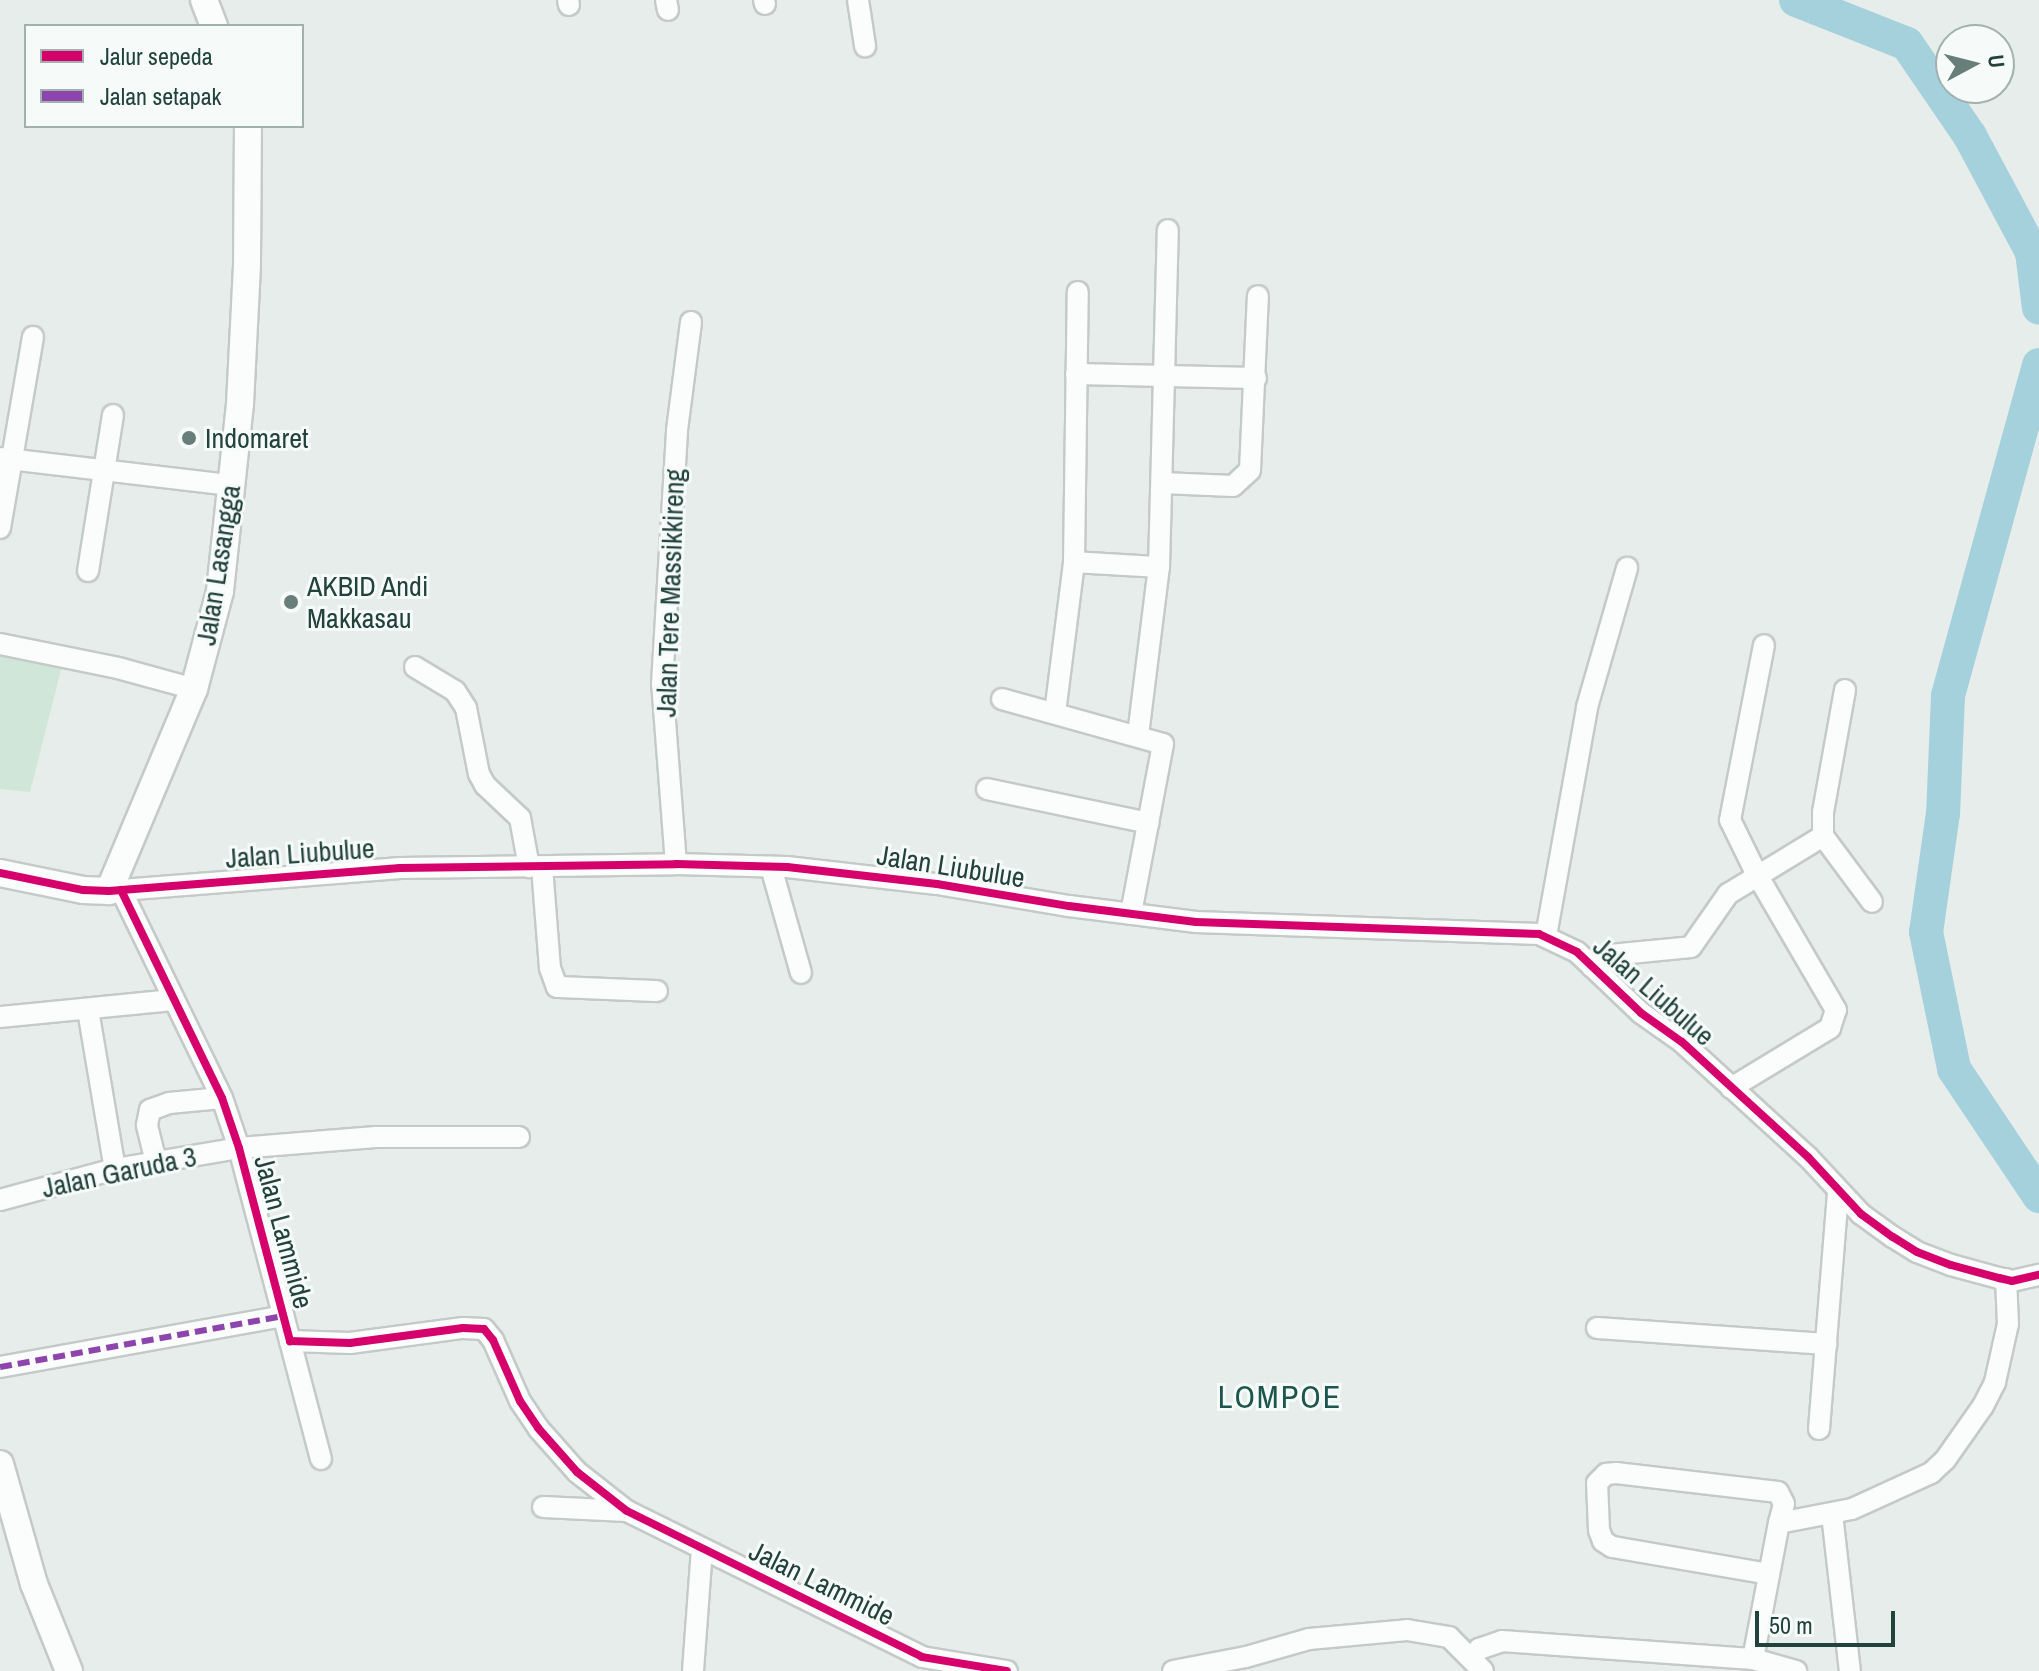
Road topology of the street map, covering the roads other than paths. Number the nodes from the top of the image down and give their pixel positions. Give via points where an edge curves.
1 (204, 0) edge
2 (858, 0) edge
3 (213, 24) edge
4 (865, 46) dead end
5 (248, 128) edge
6 (1168, 230) dead end
7 (1078, 292) dead end
8 (1258, 296) dead end
9 (691, 322) dead end
10 (33, 337) dead end
11 (1076, 374) junction
12 (1163, 378) junction
13 (1256, 378) junction
14 (113, 415) dead end
15 (5, 458) edge
16 (103, 470) junction
17 (1162, 483) junction
18 (231, 485) junction
19 (0, 528) edge
20 (1074, 562) junction
21 (1159, 567) junction
22 (1627, 568) dead end
23 (88, 571) dead end
24 (0, 644) edge
25 (1764, 645) dead end
26 (415, 667) dead end
27 (194, 689) junction
28 (1845, 690) dead end
29 (1002, 699) dead end
30 (1055, 713) junction
31 (1138, 735) junction
32 (987, 789) dead end
33 (1148, 823) junction
34 (1823, 836) junction
35 (676, 864) junction
36 (535, 867) junction
37 (771, 867) junction
38 (0, 873) edge
39 (1757, 875) junction
40 (115, 890) junction
41 (1872, 902) dead end
42 (1131, 914) junction
43 (1546, 936) junction
44 (1592, 967) junction
45 (801, 973) dead end
46 (657, 991) dead end
47 (173, 1000) junction
48 (88, 1010) junction
49 (0, 1017) edge
50 (1731, 1088) junction
51 (222, 1098) junction
52 (519, 1137) dead end
53 (239, 1148) junction
54 (156, 1162) junction
55 (115, 1169) junction
56 (1838, 1191) junction
57 (0, 1200) edge
58 (2039, 1275) edge
59 (2006, 1279) junction
60 (283, 1316) junction
61 (1597, 1328) dead end
62 (290, 1341) junction
63 (1826, 1344) junction
64 (0, 1367) edge
65 (1819, 1429) dead end
66 (321, 1459) dead end
67 (0, 1464) edge
68 (543, 1507) dead end
69 (627, 1511) junction
70 (1832, 1514) junction
71 (1779, 1523) junction
72 (702, 1548) junction
73 (1769, 1574) junction
74 (1753, 1659) junction
75 (1478, 1664) edge
76 (69, 1671) edge
77 (693, 1671) edge
78 (1007, 1671) edge
79 (1173, 1671) edge
80 (1796, 1671) edge
81 (1850, 1671) edge

1 - 3 street
2 - 4 street
5 - 18 street, Jalan Lasangga via 247,265
6 - 12 street
7 - 11 street
8 - 13 street
9 - 35 street, Jalan Tere Massikkireng via 676,444 662,684
10 - 15 street
11 - 12 street
11 - 20 street
12 - 13 street
12 - 17 street
13 - 17 street via 1249,472 1233,486
14 - 16 street
15 - 16 street
15 - 19 street
16 - 18 street
16 - 23 street
17 - 21 street
18 - 27 street, Jalan Lasangga via 220,591
20 - 21 street
20 - 30 street
21 - 31 street
22 - 43 street via 1587,707
24 - 27 street
25 - 39 street via 1730,820
26 - 36 street via 455,691 466,708 479,774 520,818
27 - 40 street, Jalan Lasangga
28 - 34 street
29 - 30 street
30 - 31 street
31 - 33 street via 1163,744
32 - 33 street
33 - 42 street
34 - 39 street
34 - 41 street
35 - 36 street, Jalan Liubulue
35 - 37 street, Jalan Liubulue
36 - 40 street, Jalan Liubulue via 400,868
36 - 46 street via 557,987
37 - 42 street, Jalan Liubulue via 937,884
37 - 45 street
38 - 40 street via 83,890
39 - 44 street via 1728,894 1691,947 1610,955
39 - 50 street via 1836,1010 1830,1028
40 - 47 street, Jalan Lammide
42 - 43 street, Jalan Liubulue via 1196,922
43 - 44 street, Jalan Liubulue
44 - 50 street, Jalan Liubulue
47 - 48 street
47 - 51 street, Jalan Lammide
48 - 49 street
48 - 55 street
50 - 56 street, Jalan Liubulue
51 - 53 street, Jalan Lammide
51 - 54 street via 150,1110 147,1125
52 - 53 street, Jalan Garuda 3 via 376,1137
53 - 54 street, Jalan Garuda 3
53 - 60 street, Jalan Lammide
54 - 55 street, Jalan Garuda 3
55 - 57 street, Jalan Garuda 3
56 - 59 street, Jalan Liubulue via 1867,1219 1917,1252
56 - 63 street
58 - 59 street
59 - 70 street via 2003,1353 1967,1432 1931,1473
60 - 62 street, Jalan Lammide
60 - 64 street
61 - 63 street
62 - 66 street
62 - 69 street, Jalan Lammide via 350,1343 484,1329 538,1428 577,1472
63 - 65 street
67 - 76 street via 34,1584
68 - 69 street
69 - 72 street, Jalan Lammide
70 - 71 street
70 - 81 street
71 - 73 street
71 - 73 street via 1784,1504 1778,1492 1616,1473 1597,1483 1599,1530 1612,1547
72 - 77 street
72 - 78 street, Jalan Lammide via 922,1657
73 - 74 street
74 - 75 street via 1502,1641 1479,1649
74 - 80 street
75 - 79 street via 1449,1637 1393,1631 1309,1639

